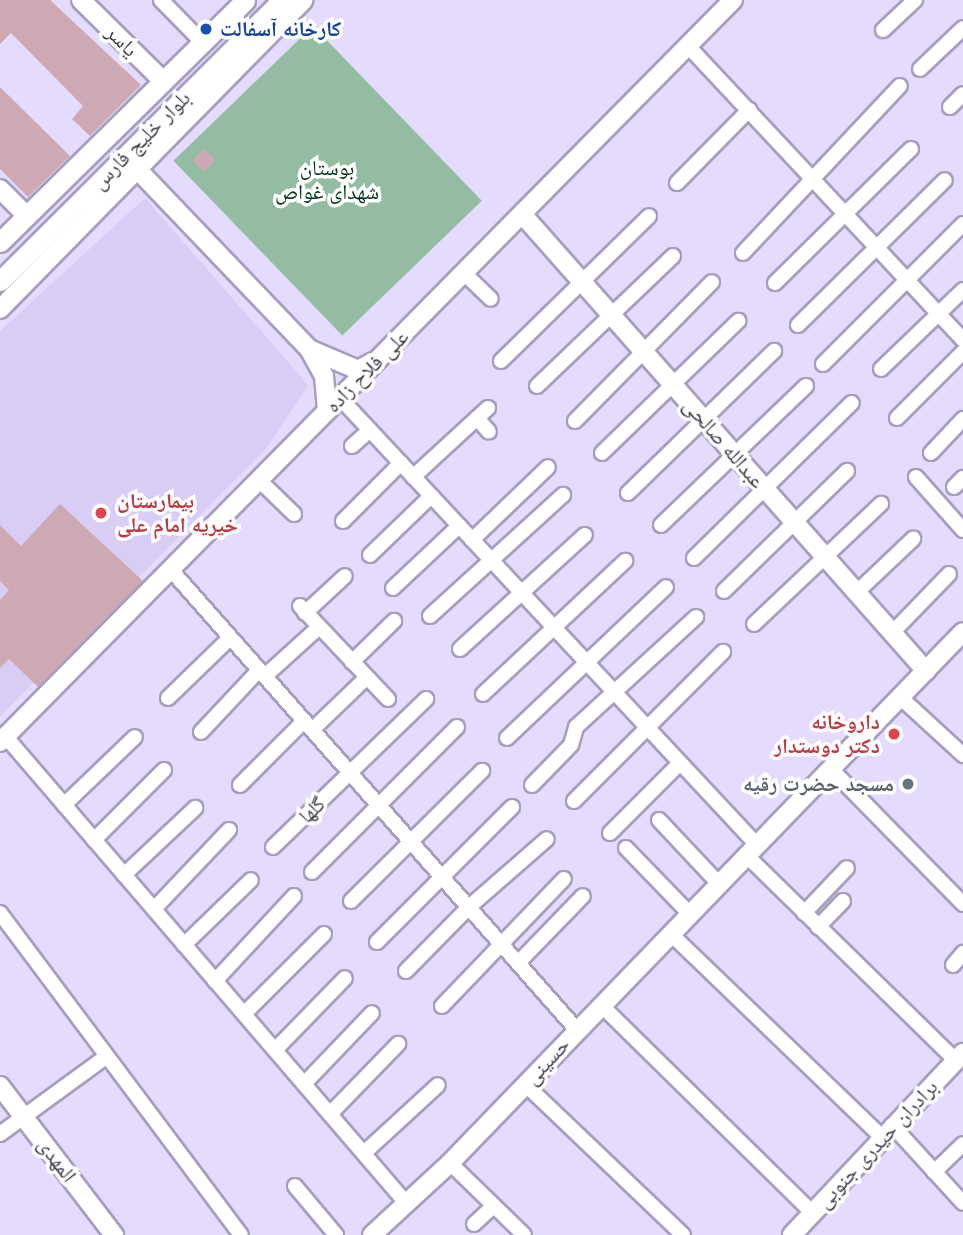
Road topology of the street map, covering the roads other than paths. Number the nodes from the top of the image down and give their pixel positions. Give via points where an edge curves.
1 (81, 0) edge
2 (161, 0) edge
3 (245, 0) edge
4 (282, 0) edge
5 (304, 0) edge
6 (733, 0) edge
7 (915, 0) edge
8 (963, 28) edge
9 (883, 30) dead end
10 (202, 43) junction
11 (688, 46) junction
12 (920, 69) dead end
13 (163, 81) junction
14 (900, 86) dead end
15 (963, 94) edge
16 (950, 107) dead end
17 (749, 110) junction
18 (911, 149) dead end
19 (138, 170) junction
20 (813, 179) junction
21 (946, 180) dead end
22 (677, 183) dead end
23 (0, 189) edge
24 (522, 214) junction
25 (845, 214) junction
26 (27, 216) junction
27 (649, 216) dead end
28 (963, 225) edge
29 (0, 242) edge
30 (875, 246) junction
31 (743, 253) dead end
32 (673, 256) dead end
33 (464, 273) junction
34 (907, 280) junction
35 (0, 281) edge
36 (712, 282) dead end
37 (775, 283) dead end
38 (583, 284) junction
39 (963, 290) edge
40 (491, 299) dead end
41 (0, 309) edge
42 (940, 315) junction
43 (612, 317) junction
44 (738, 321) dead end
45 (798, 325) dead end
46 (963, 340) edge
47 (309, 349) junction
48 (774, 351) dead end
49 (643, 352) junction
50 (963, 352) edge
51 (381, 357) junction
52 (502, 361) dead end
53 (823, 364) dead end
54 (881, 369) dead end
55 (672, 384) junction
56 (537, 386) dead end
57 (806, 386) dead end
58 (852, 403) dead end
59 (334, 405) junction
60 (897, 418) dead end
61 (702, 419) junction
62 (963, 419) edge
63 (575, 421) dead end
64 (370, 430) junction
65 (489, 432) dead end
66 (352, 446) dead end
67 (602, 453) dead end
68 (930, 453) dead end
69 (734, 454) junction
70 (401, 463) junction
71 (548, 467) dead end
72 (847, 471) dead end
73 (413, 477) junction
74 (916, 477) dead end
75 (261, 482) junction
76 (764, 489) junction
77 (628, 494) dead end
78 (563, 495) dead end
79 (431, 496) junction
80 (881, 504) dead end
81 (294, 514) dead end
82 (343, 521) dead end
83 (794, 523) junction
84 (661, 525) dead end
85 (459, 526) junction
86 (963, 530) edge
87 (586, 535) dead end
88 (913, 539) dead end
89 (472, 540) junction
90 (370, 555) dead end
91 (825, 557) junction
92 (694, 558) dead end
93 (492, 561) junction
94 (625, 561) dead end
95 (171, 570) junction
96 (949, 574) dead end
97 (345, 576) dead end
98 (666, 587) dead end
99 (393, 588) dead end
100 (724, 591) dead end
101 (522, 593) junction
102 (856, 593) junction
103 (430, 615) dead end
104 (696, 617) dead end
105 (394, 621) dead end
106 (754, 624) dead end
107 (318, 627) junction
108 (554, 627) junction
109 (963, 632) edge
110 (892, 633) junction
111 (230, 638) junction
112 (460, 649) dead end
113 (723, 652) dead end
114 (352, 662) junction
115 (587, 663) junction
116 (926, 671) junction
117 (262, 673) junction
118 (366, 678) junction
119 (614, 692) junction
120 (483, 694) dead end
121 (900, 697) junction
122 (168, 698) dead end
123 (388, 699) dead end
124 (426, 699) dead end
125 (308, 725) junction
126 (457, 727) dead end
127 (648, 729) junction
128 (201, 732) dead end
129 (135, 737) dead end
130 (507, 738) dead end
131 (3, 740) edge
132 (963, 755) edge
133 (680, 763) junction
134 (831, 769) junction
135 (164, 770) dead end
136 (482, 771) dead end
137 (350, 773) junction
138 (240, 785) dead end
139 (533, 785) dead end
140 (574, 801) dead end
141 (64, 805) junction
142 (379, 806) junction
143 (512, 807) dead end
144 (195, 808) dead end
145 (659, 820) dead end
146 (229, 830) dead end
147 (610, 833) dead end
148 (547, 839) dead end
149 (94, 840) junction
150 (409, 840) junction
151 (273, 847) dead end
152 (626, 848) dead end
153 (752, 851) junction
154 (848, 868) dead end
155 (313, 872) dead end
156 (124, 875) junction
157 (441, 876) junction
158 (564, 879) dead end
159 (251, 880) dead end
160 (719, 884) junction
161 (294, 896) dead end
162 (583, 896) dead end
163 (351, 901) dead end
164 (843, 901) dead end
165 (963, 904) edge
166 (469, 907) junction
167 (154, 909) junction
168 (0, 913) edge
169 (804, 913) junction
170 (691, 915) junction
171 (818, 927) junction
172 (324, 934) dead end
173 (672, 935) junction
174 (377, 942) dead end
175 (500, 943) junction
176 (184, 945) junction
177 (963, 953) edge
178 (519, 963) junction
179 (953, 965) dead end
180 (406, 971) dead end
181 (345, 978) dead end
182 (215, 981) junction
183 (442, 1006) dead end
184 (602, 1006) junction
185 (372, 1013) dead end
186 (244, 1014) junction
187 (577, 1030) junction
188 (398, 1044) dead end
189 (275, 1050) junction
190 (107, 1056) junction
191 (960, 1057) edge
192 (304, 1084) junction
193 (438, 1085) dead end
194 (526, 1085) junction
195 (0, 1086) edge
196 (330, 1114) junction
197 (24, 1117) junction
198 (887, 1130) junction
199 (0, 1134) edge
200 (963, 1144) edge
201 (364, 1153) junction
202 (450, 1163) junction
203 (934, 1172) junction
204 (295, 1186) dead end
205 (963, 1203) edge
206 (407, 1204) junction
207 (493, 1206) junction
208 (813, 1213) junction
209 (474, 1224) dead end
210 (376, 1234) edge
211 (794, 1234) edge
212 (114, 1235) edge
213 (241, 1235) edge
214 (336, 1235) edge
215 (524, 1235) edge
216 (683, 1235) edge

1 - 13 street, یاسر
2 - 10 street
3 - 10 main road, بلوار خلیج فارس
4 - 35 main road, بلوار خلیج فارس
5 - 19 street
6 - 11 street, علی فلاح زاده
7 - 9 street
8 - 12 street
10 - 13 main road, بلوار خلیج فارس
11 - 17 street
11 - 24 street, علی فلاح زاده
13 - 26 main road, بلوار خلیج فارس
14 - 20 street
15 - 16 street
17 - 20 street
17 - 22 street
18 - 25 street
19 - 41 street
19 - 47 street
20 - 25 street
20 - 31 street
21 - 30 street
23 - 26 street
24 - 33 street, علی فلاح زاده
24 - 38 street, عبدالله صالحی
25 - 30 street
25 - 37 street
26 - 29 main road, بلوار خلیج فارس
27 - 38 street
28 - 34 street
30 - 34 street
30 - 45 street
32 - 43 street
33 - 40 street
33 - 51 street, علی فلاح زاده
34 - 42 street
34 - 53 street
36 - 49 street
38 - 43 street, عبدالله صالحی
38 - 52 street
39 - 42 street
42 - 46 street
42 - 54 street
43 - 49 street, عبدالله صالحی
43 - 56 street
44 - 55 street
47 - 51 street via 358,370
47 - 59 street
48 - 61 street
49 - 55 street, عبدالله صالحی
49 - 63 street
50 - 60 street
51 - 59 street, علی فلاح زاده
55 - 61 street, عبدالله صالحی
55 - 67 street
57 - 69 street
58 - 76 street
59 - 64 street
59 - 75 street, علی فلاح زاده
61 - 69 street, عبدالله صالحی
61 - 77 street
62 - 68 street
64 - 66 street
64 - 70 street
65 - 73 street via 482,413
69 - 76 street, عبدالله صالحی
69 - 84 street
70 - 73 street
70 - 82 street
71 - 89 street
72 - 83 street
73 - 79 street
74 - 86 street
75 - 81 street
75 - 95 street, علی فلاح زاده
76 - 83 street, عبدالله صالحی
76 - 92 street
78 - 93 street
79 - 85 street
79 - 90 street
80 - 91 street
83 - 91 street, عبدالله صالحی
83 - 100 street
85 - 89 street
85 - 99 street
87 - 101 street
88 - 102 street
89 - 93 street
91 - 102 street, عبدالله صالحی
91 - 106 street
93 - 101 street
93 - 103 street
94 - 108 street
95 - 111 street
95 - 131 street, علی فلاح زاده
96 - 110 street
97 - 107 street via 302,610
98 - 115 street
101 - 108 street
101 - 112 street
102 - 110 street, عبدالله صالحی
104 - 119 street
105 - 114 street
107 - 114 street
107 - 117 street
108 - 115 street
108 - 120 street
109 - 116 street, حسینی
110 - 116 street, عبدالله صالحی
111 - 117 street
111 - 122 street
113 - 127 street
114 - 118 street
115 - 119 street
115 - 130 street
116 - 121 street, حسینی
117 - 125 street
117 - 128 street
118 - 123 street
118 - 125 street
119 - 127 street
119 - 139 street via 576,727 571,745
121 - 132 street
121 - 134 street, حسینی
124 - 137 street, گلها
125 - 137 street
125 - 138 street
126 - 142 street
127 - 133 street
127 - 140 street
129 - 141 street
131 - 141 street
133 - 147 street
133 - 153 street
134 - 153 street, حسینی
134 - 165 street
135 - 149 street
136 - 150 street
137 - 142 street
137 - 151 street, گلها
141 - 149 street
142 - 150 street
142 - 155 street
143 - 157 street
144 - 156 street
145 - 160 street
146 - 167 street
148 - 166 street
149 - 156 street
150 - 157 street
150 - 163 street
152 - 170 street
153 - 160 street, حسینی
153 - 169 street
154 - 169 street
156 - 167 street
157 - 166 street
157 - 174 street
158 - 175 street
159 - 176 street
160 - 170 street, حسینی
161 - 182 street
162 - 178 street
164 - 171 street
166 - 175 street
166 - 180 street
167 - 176 street
168 - 190 street
169 - 171 street
170 - 173 street, حسینی
171 - 191 street
172 - 186 street
173 - 184 street, حسینی
173 - 198 street
175 - 178 street
175 - 183 street
176 - 182 street
177 - 179 street
178 - 187 street
181 - 189 street
182 - 186 street
184 - 187 street, حسینی
184 - 208 street
185 - 192 street
186 - 189 street
187 - 194 street, حسینی
188 - 196 street
189 - 192 street
190 - 197 street
190 - 213 street
191 - 198 street, برادران حیدری جنوبی
192 - 196 street
193 - 201 street
194 - 202 street, حسینی
194 - 216 street
195 - 197 street, المهدی
196 - 201 street
197 - 199 street
197 - 212 street, المهدی
198 - 203 street
198 - 208 street, برادران حیدری جنوبی
200 - 203 street
201 - 206 street
202 - 206 street, حسینی
202 - 207 street
203 - 205 street
204 - 214 street
206 - 210 street, حسینی
207 - 209 street
207 - 215 street
208 - 211 street, برادران حیدری جنوبی

